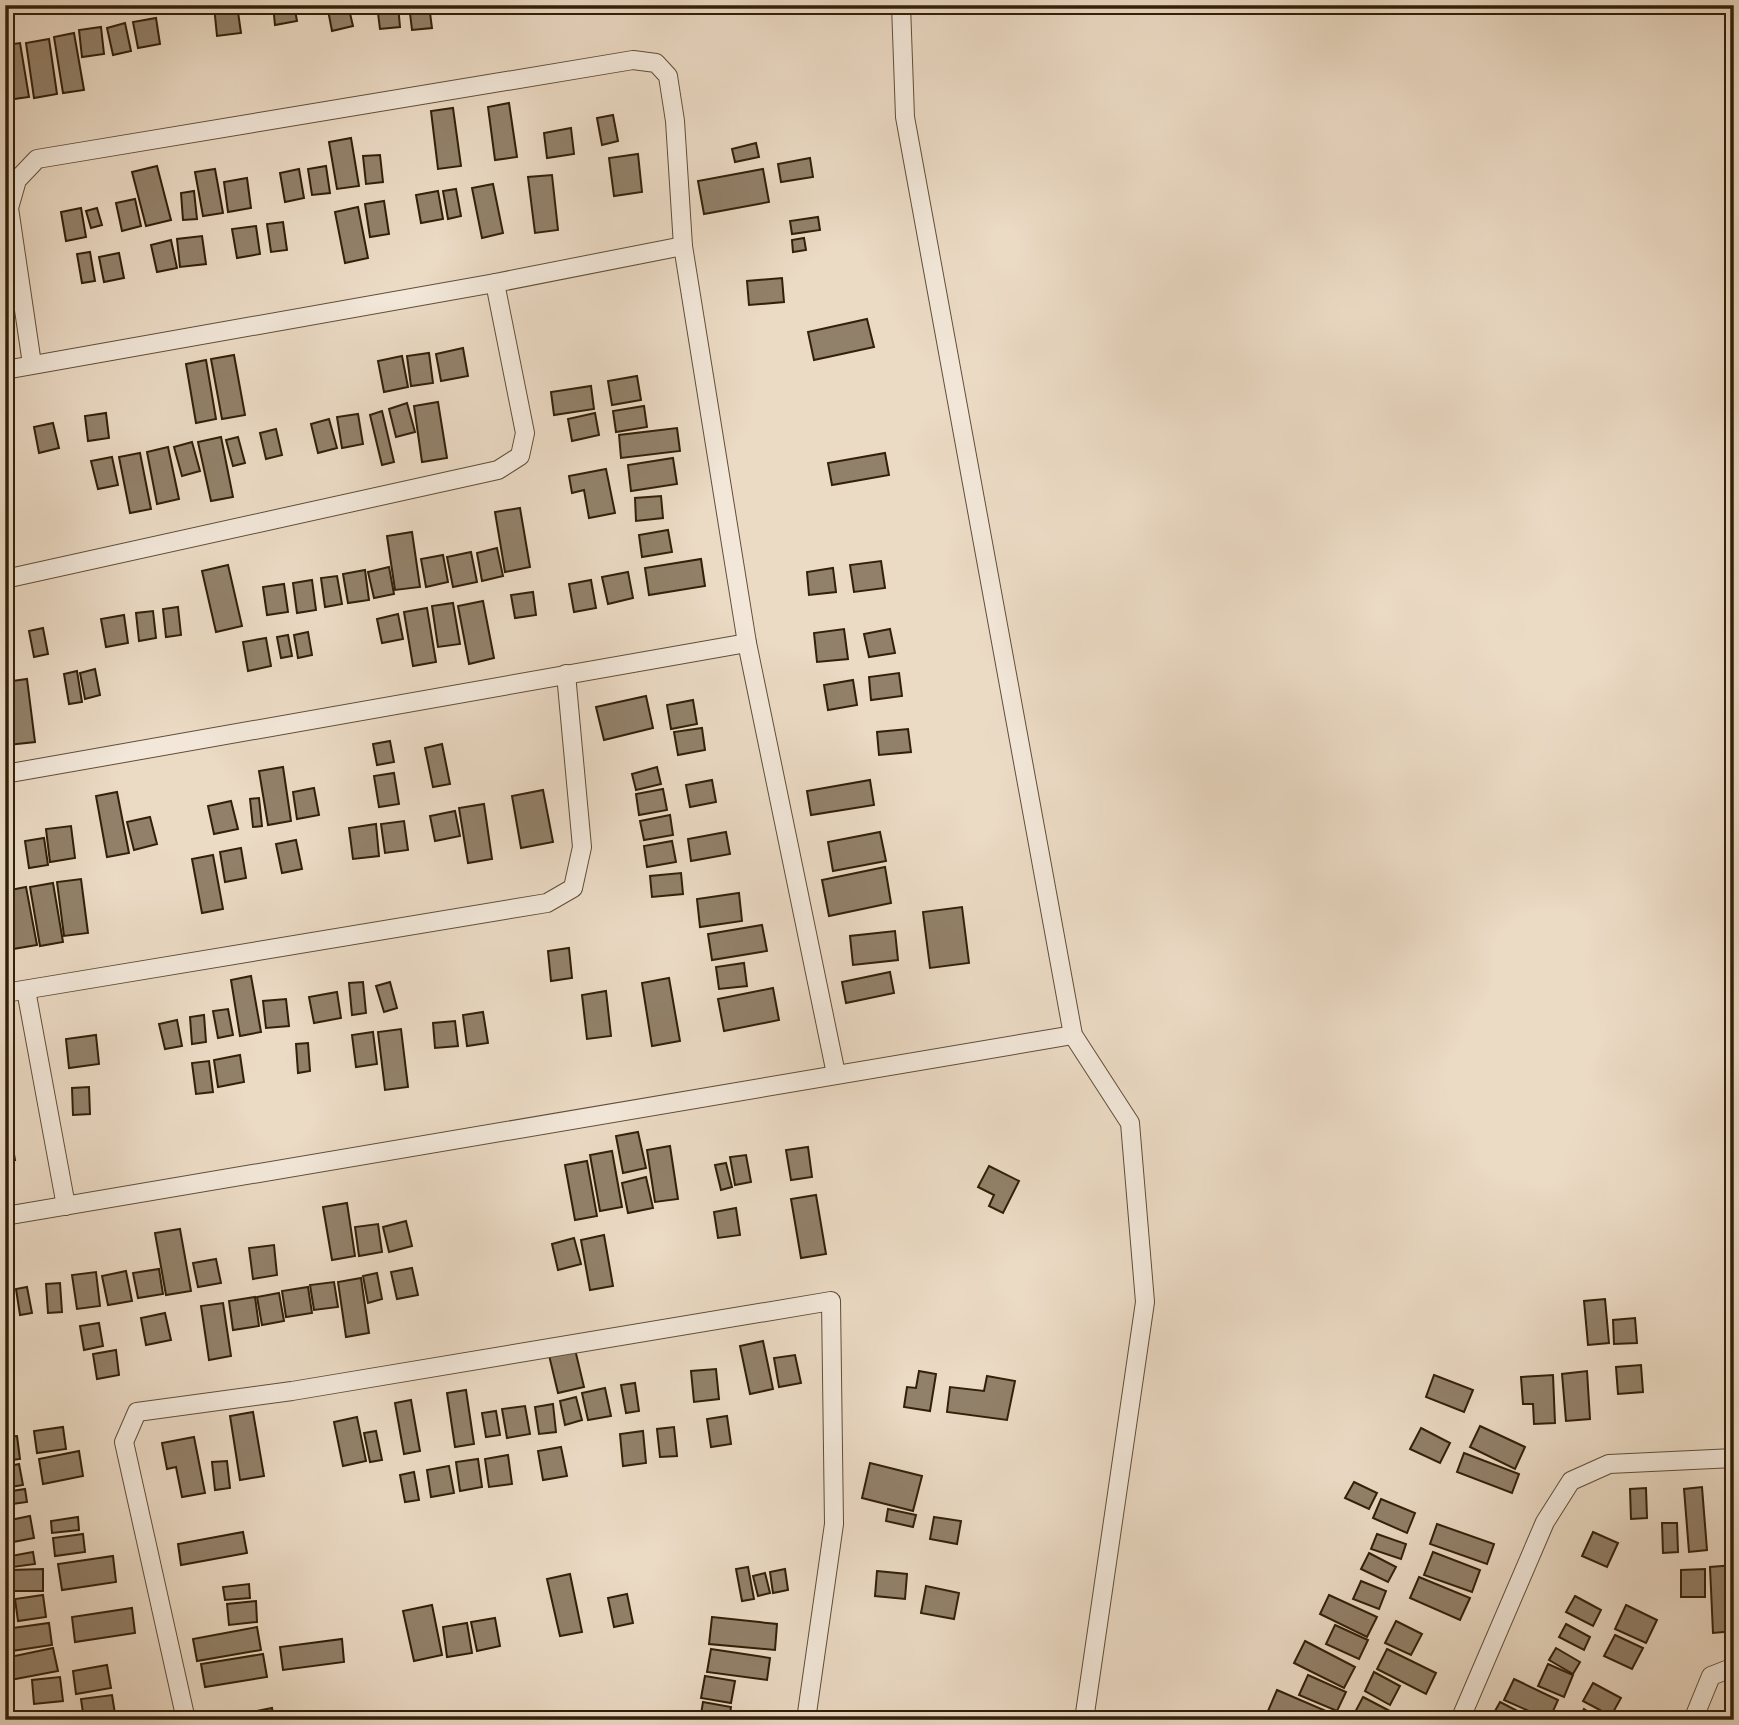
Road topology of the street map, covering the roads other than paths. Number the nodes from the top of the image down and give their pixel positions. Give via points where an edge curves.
1 (901, 5) edge
2 (683, 246) junction
3 (495, 283) junction
4 (32, 364) junction
5 (5, 370) edge
6 (5, 579) edge
7 (747, 643) junction
8 (566, 674) junction
9 (5, 774) edge
10 (26, 990) junction
11 (5, 993) edge
12 (1073, 1035) junction
13 (836, 1074) junction
14 (66, 1206) junction
15 (5, 1216) edge
16 (1734, 1458) edge
17 (1734, 1667) edge
18 (186, 1720) edge
19 (806, 1720) edge
20 (1084, 1720) edge
21 (1460, 1720) edge
22 (1693, 1720) edge

1 - 12 street via 905,117
2 - 3 street
2 - 4 street via 676,121 668,76 656,63 633,60 37,159 17,180 9,208
2 - 7 street
3 - 4 street
3 - 6 street via 526,433 520,456 498,470
4 - 5 street
7 - 8 street
7 - 13 street
8 - 9 street
8 - 10 street via 582,847 573,888 547,904
10 - 11 street
10 - 14 street
12 - 13 street
12 - 20 street via 1130,1123 1145,1302
13 - 14 street
14 - 15 street
16 - 21 street via 1609,1464 1571,1481 1545,1522
17 - 22 street via 1711,1676
18 - 19 street via 124,1442 137,1412 292,1391 831,1301 834,1524

